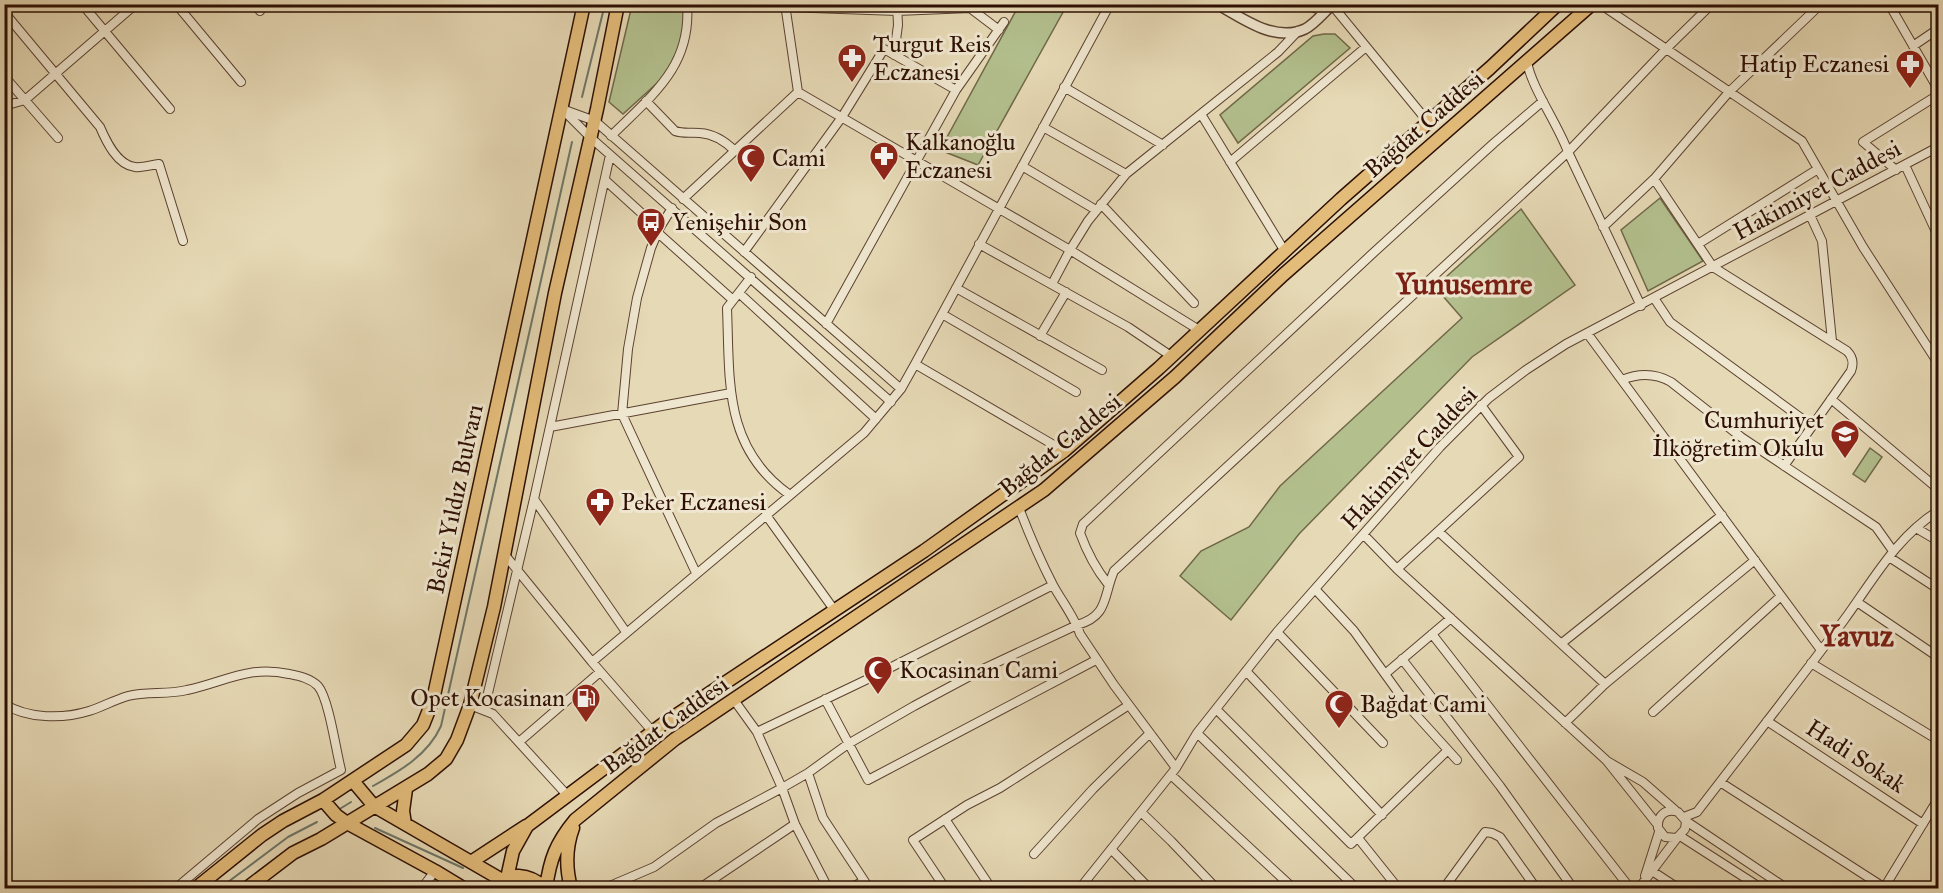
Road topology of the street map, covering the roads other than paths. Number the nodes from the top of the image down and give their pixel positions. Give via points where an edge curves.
1 (82, 4) edge
2 (136, 4) edge
3 (176, 4) edge
4 (254, 4) edge
5 (584, 4) edge
6 (618, 4) edge
7 (687, 4) edge
8 (1110, 4) edge
9 (1217, 4) edge
10 (1305, 4) edge
11 (1558, 4) edge
12 (1592, 4) edge
13 (1600, 4) edge
14 (1712, 4) edge
15 (1821, 4) edge
16 (1889, 4) edge
17 (785, 6) edge
18 (970, 6) edge
19 (1330, 7) edge
20 (897, 8) edge
21 (1232, 8) edge
22 (260, 11) dead end
23 (4, 12) edge
24 (1004, 22) dead end
25 (1938, 29) edge
26 (999, 30) junction
27 (105, 31) junction
28 (1298, 31) junction
29 (1913, 46) junction
30 (1366, 47) junction
31 (1666, 49) junction
32 (894, 55) junction
33 (1527, 62) junction
34 (56, 73) junction
35 (4, 76) edge
36 (241, 82) dead end
37 (1064, 87) junction
38 (1938, 89) edge
39 (956, 90) junction
40 (798, 92) junction
41 (1729, 92) junction
42 (1938, 95) edge
43 (25, 100) junction
44 (646, 101) junction
45 (1543, 101) junction
46 (4, 106) edge
47 (170, 109) dead end
48 (562, 109) junction
49 (1201, 114) junction
50 (842, 117) junction
51 (595, 122) junction
52 (1428, 122) junction
53 (1043, 127) junction
54 (611, 136) junction
55 (58, 138) dead end
56 (591, 138) junction
57 (1163, 145) junction
58 (1938, 147) edge
59 (735, 151) junction
60 (1568, 152) junction
61 (610, 155) junction
62 (915, 161) junction
63 (1230, 162) junction
64 (1905, 165) junction
65 (1022, 166) junction
66 (1818, 168) junction
67 (1896, 170) junction
68 (1126, 174) junction
69 (1654, 179) junction
70 (604, 180) junction
71 (683, 199) junction
72 (1837, 201) junction
73 (1098, 207) junction
74 (672, 208) junction
75 (998, 209) junction
76 (1810, 216) junction
77 (1603, 227) junction
78 (658, 230) junction
79 (1938, 233) edge
80 (183, 241) dead end
81 (980, 244) junction
82 (1698, 244) junction
83 (1070, 250) junction
84 (1284, 250) junction
85 (744, 252) junction
86 (1713, 267) junction
87 (751, 277) junction
88 (1052, 284) junction
89 (956, 288) junction
90 (739, 292) junction
91 (1066, 292) junction
92 (1654, 298) junction
93 (733, 300) junction
94 (1194, 303) dead end
95 (1641, 306) junction
96 (942, 314) junction
97 (826, 324) junction
98 (1199, 330) junction
99 (1587, 333) junction
100 (1040, 336) junction
101 (1832, 341) junction
102 (1171, 356) junction
103 (1938, 363) edge
104 (915, 364) junction
105 (1102, 370) dead end
106 (1622, 380) junction
107 (901, 389) junction
108 (1076, 392) dead end
109 (731, 393) junction
110 (1831, 399) junction
111 (891, 402) junction
112 (1481, 405) junction
113 (622, 414) junction
114 (876, 419) junction
115 (1812, 426) junction
116 (550, 427) junction
117 (1065, 451) junction
118 (1784, 466) junction
119 (1938, 489) edge
120 (790, 495) junction
121 (534, 500) junction
122 (1019, 508) junction
123 (1938, 512) edge
124 (766, 515) junction
125 (1722, 515) junction
126 (1916, 528) junction
127 (1439, 532) junction
128 (1364, 535) junction
129 (1938, 541) edge
130 (1891, 554) junction
131 (505, 555) junction
132 (1755, 560) junction
133 (1397, 570) junction
134 (517, 572) junction
135 (696, 573) junction
136 (1108, 584) junction
137 (1053, 585) junction
138 (1315, 589) junction
139 (1938, 589) edge
140 (1781, 596) junction
141 (1857, 602) junction
142 (835, 610) junction
143 (1451, 618) junction
144 (1077, 625) junction
145 (626, 632) junction
146 (1277, 632) junction
147 (1432, 634) junction
148 (1562, 643) junction
149 (1821, 650) junction
150 (1938, 657) edge
151 (1402, 659) junction
152 (1096, 660) junction
153 (592, 662) junction
154 (1811, 663) junction
155 (1246, 670) junction
156 (600, 672) junction
157 (1385, 674) junction
158 (1605, 684) junction
159 (825, 699) junction
160 (734, 700) junction
161 (4, 704) edge
162 (470, 705) junction
163 (1129, 705) junction
164 (1216, 709) junction
165 (484, 710) junction
166 (1653, 712) dead end
167 (1767, 721) junction
168 (1565, 723) junction
169 (653, 732) junction
170 (757, 732) junction
171 (1150, 733) junction
172 (1197, 733) junction
173 (1938, 740) edge
174 (519, 742) junction
175 (1383, 743) dead end
176 (848, 744) junction
177 (1448, 750) junction
178 (1457, 760) dead end
179 (1605, 760) junction
180 (341, 770) junction
181 (1173, 771) junction
182 (808, 773) junction
183 (353, 781) junction
184 (1720, 782) junction
185 (782, 788) junction
186 (406, 789) junction
187 (567, 795) junction
188 (1938, 799) edge
189 (323, 800) junction
190 (374, 806) junction
191 (1675, 810) junction
192 (1141, 812) junction
193 (1382, 814) junction
194 (945, 819) junction
195 (1685, 819) junction
196 (575, 820) junction
197 (347, 823) junction
198 (405, 824) junction
199 (795, 824) junction
200 (1923, 824) junction
201 (527, 825) junction
202 (1658, 828) junction
203 (1679, 837) junction
204 (1358, 838) junction
205 (1111, 849) junction
206 (1034, 854) dead end
207 (471, 862) junction
208 (435, 871) junction
209 (1652, 872) junction
210 (864, 881) junction
211 (501, 882) edge
212 (1641, 885) edge
213 (176, 888) edge
214 (196, 888) edge
215 (247, 888) edge
216 (422, 888) edge
217 (463, 888) edge
218 (545, 888) edge
219 (571, 888) edge
220 (605, 888) edge
221 (700, 888) edge
222 (828, 888) edge
223 (850, 888) edge
224 (869, 888) edge
225 (945, 888) edge
226 (991, 888) edge
227 (1080, 888) edge
228 (1149, 888) edge
229 (1216, 888) edge
230 (1293, 888) edge
231 (1356, 888) edge
232 (1398, 888) edge
233 (1444, 888) edge
234 (1536, 888) edge
235 (1573, 888) edge
236 (1629, 888) edge
237 (1678, 888) edge
238 (1761, 888) edge
239 (1786, 888) edge
240 (1884, 888) edge

1 - 27 street
2 - 27 street
3 - 36 street
4 - 22 street
5 - 48 main road, Bekir Yıldız Bulvarı
6 - 51 main road
7 - 44 street via 686,34 678,60 669,77
8 - 37 street
9 - 21 street
10 - 19 street
11 - 52 main road, Bağdat Caddesi
12 - 33 main road, Bağdat Caddesi
13 - 31 street
14 - 31 street
15 - 41 street
16 - 29 street
17 - 20 street
17 - 40 street
18 - 20 street
18 - 26 street
19 - 28 street via 1306,29
19 - 30 street
20 - 32 street
21 - 28 street via 1265,29
23 - 34 street
24 - 26 street
25 - 29 street
26 - 39 street
27 - 34 street
27 - 47 street
28 - 49 street
29 - 38 street
30 - 52 street
30 - 63 street
31 - 41 street
31 - 60 street
32 - 39 street
32 - 50 street via 884,49
33 - 45 street
33 - 122 main road, Bağdat Caddesi via 1283,275 1175,377
34 - 43 street
34 - 80 street via 123,162 134,167 159,164
35 - 43 street
37 - 53 street
37 - 57 street
39 - 62 street
40 - 50 street
40 - 59 street
41 - 66 street via 1802,141
41 - 69 street
42 - 67 street via 1863,142
43 - 46 street
43 - 55 street
44 - 54 street
44 - 59 street via 677,132 709,135
45 - 60 street
45 - 136 street via 1083,524 1080,533 1090,558
48 - 51 street
48 - 56 street
48 - 183 main road, Bekir Yıldız Bulvarı via 430,709 423,725 406,745
49 - 57 street
49 - 63 street
50 - 62 street
50 - 85 street
51 - 54 street
51 - 56 main road
52 - 84 main road, Bağdat Caddesi
53 - 65 street
53 - 68 street
54 - 71 street
56 - 61 street
56 - 131 main road via 555,293
57 - 68 street
58 - 64 street, Hakimiyet Caddesi
59 - 71 street
60 - 77 street
60 - 136 street via 1114,571
61 - 70 street
61 - 74 street
62 - 75 street
62 - 97 street
63 - 84 street
64 - 67 street, Hakimiyet Caddesi
64 - 79 street
65 - 73 street
65 - 75 street
66 - 72 street
66 - 82 street
67 - 72 street, Hakimiyet Caddesi
68 - 73 street
69 - 77 street
69 - 82 street
70 - 78 street
70 - 116 street
71 - 85 street
72 - 76 street, Hakimiyet Caddesi
72 - 103 street
73 - 83 street
73 - 94 street
74 - 78 street
74 - 87 street
75 - 81 street
75 - 83 street
76 - 86 street, Hakimiyet Caddesi
76 - 101 street via 1822,241
77 - 95 street
78 - 93 street
78 - 113 street via 646,260 632,323
81 - 88 street
81 - 89 street
82 - 86 street
83 - 88 street
83 - 98 street
84 - 98 main road, Bağdat Caddesi
85 - 97 street
86 - 92 street, Hakimiyet Caddesi
86 - 101 street
87 - 90 street
87 - 111 street
88 - 91 street
89 - 96 street
89 - 100 street
90 - 93 street
90 - 114 street
91 - 100 street
91 - 102 street
92 - 95 street, Hakimiyet Caddesi
92 - 115 street via 1670,322
93 - 109 street via 727,308
95 - 99 street, Hakimiyet Caddesi
96 - 104 street
96 - 108 street
97 - 107 street
98 - 102 main road, Bağdat Caddesi
99 - 106 street
99 - 112 street, Hakimiyet Caddesi via 1527,370
100 - 105 street
101 - 110 street via 1847,351 1853,363
102 - 117 main road, Bağdat Caddesi
104 - 107 street
104 - 117 street
106 - 118 street via 1647,374 1665,379
106 - 125 street
107 - 111 street
109 - 113 street
109 - 120 street via 738,427 752,456 773,482
110 - 115 street
110 - 119 street
111 - 114 street
112 - 127 street via 1519,457
112 - 128 street, Hakimiyet Caddesi
113 - 116 street
113 - 135 street
114 - 120 street
115 - 118 street
116 - 121 street
117 - 142 main road, Bağdat Caddesi
118 - 130 street via 1876,527
120 - 124 street
121 - 134 street
121 - 145 street
122 - 137 street
122 - 160 main road, Bağdat Caddesi
123 - 126 street
124 - 135 street
124 - 142 street
125 - 132 street
125 - 148 street
126 - 129 street
126 - 130 street
127 - 133 street
127 - 148 street
128 - 133 street
128 - 138 street, Hakimiyet Caddesi
130 - 139 street
130 - 141 street
131 - 134 street
131 - 162 main road
132 - 140 street
132 - 158 street
133 - 143 street
134 - 153 street
134 - 165 street
135 - 145 street
136 - 144 street via 1100,611 1090,621
137 - 144 street
137 - 159 street
138 - 146 street, Hakimiyet Caddesi
138 - 157 street via 1354,631
140 - 149 street
140 - 166 street
141 - 149 street
141 - 150 street
142 - 169 main road, Bağdat Caddesi
143 - 147 street
143 - 168 street
144 - 152 street
144 - 176 street via 985,668
145 - 153 street
146 - 155 street, Hakimiyet Caddesi
146 - 175 street
147 - 151 street
147 - 236 street
148 - 158 street
149 - 154 street
151 - 157 street
151 - 235 street
152 - 163 street
152 - 176 street via 868,780
153 - 156 street
154 - 167 street
154 - 173 street
155 - 164 street, Hakimiyet Caddesi
155 - 193 street
156 - 169 street
156 - 174 street
157 - 177 street
158 - 168 street
159 - 170 street
159 - 176 street
160 - 170 street
160 - 196 main road, Bağdat Caddesi via 675,739
161 - 180 street via 32,714 74,714 129,696 187,690 247,672 280,672 308,679 322,692
162 - 165 street
162 - 186 main road via 446,759
163 - 171 street
163 - 194 street
164 - 172 street, Hakimiyet Caddesi
164 - 204 street via 1351,844
165 - 174 street via 493,714
167 - 184 street
167 - 200 street, Hadi Sokak
168 - 179 street
169 - 187 main road, Bağdat Caddesi
170 - 185 street
171 - 181 street
171 - 206 street
172 - 181 street, Hakimiyet Caddesi
172 - 231 street
174 - 187 street
176 - 182 street
177 - 178 street
177 - 193 street
179 - 191 street via 1643,782
179 - 202 street
180 - 183 street
180 - 213 street via 258,819
181 - 192 street, Hakimiyet Caddesi
181 - 230 street
182 - 185 street
182 - 210 street via 823,818
183 - 189 main road, Bekir Yıldız Bulvarı
183 - 190 main road
184 - 195 street via 1697,812
184 - 240 street
185 - 199 street
185 - 220 street via 716,824 654,867
186 - 190 main road
186 - 198 main road
187 - 201 main road, Bağdat Caddesi
188 - 200 street
189 - 197 main road
189 - 214 main road, Bekir Yıldız Bulvarı via 262,835
190 - 197 main road
190 - 198 main road
191 - 195 street
191 - 202 street via 1663,813
192 - 205 street, Hakimiyet Caddesi
192 - 229 street
193 - 204 street
194 - 225 street via 913,840
194 - 226 street
195 - 203 street via 1685,829
195 - 239 street
196 - 218 main road, Bağdat Caddesi via 553,853
196 - 219 main road via 568,840
197 - 208 main road
197 - 215 main road via 293,853
198 - 207 main road
199 - 221 street
199 - 222 street
200 - 240 street
201 - 207 main road
201 - 211 main road, Bağdat Caddesi
202 - 203 street via 1665,837
202 - 212 street
203 - 209 street
203 - 238 street
204 - 232 street
205 - 227 street, Hakimiyet Caddesi
205 - 228 street
207 - 211 main road
208 - 216 street
208 - 217 main road
209 - 212 street
209 - 237 street
210 - 223 street
210 - 224 street
211 - 218 main road via 518,875 538,881
233 - 234 street via 1485,832 1500,837

